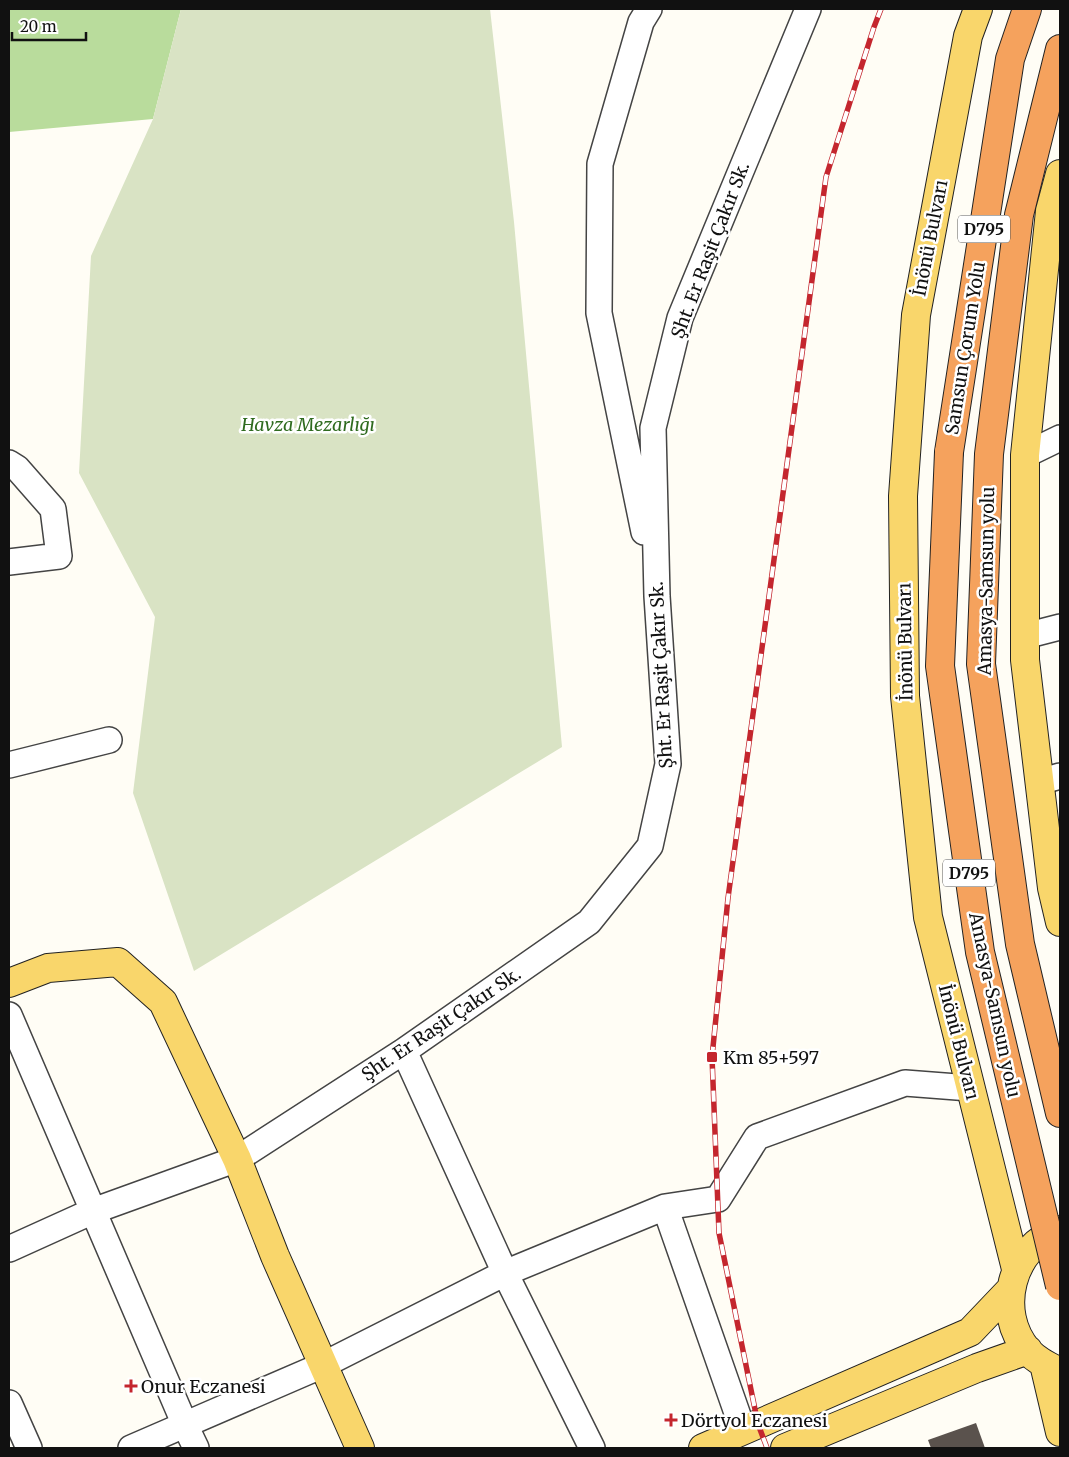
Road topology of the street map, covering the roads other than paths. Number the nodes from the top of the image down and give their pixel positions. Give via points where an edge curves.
1 (649, 9) edge
2 (808, 9) edge
3 (978, 9) edge
4 (1027, 9) edge
5 (1060, 49) edge
6 (1060, 174) edge
7 (1052, 281) edge
8 (1060, 438) edge
9 (949, 452) joint
10 (1025, 455) junction
11 (9, 463) edge
12 (9, 562) edge
13 (657, 596) junction
14 (1060, 627) edge
15 (1025, 636) junction
16 (109, 740) dead end
17 (9, 765) edge
18 (1050, 779) edge
19 (1060, 922) edge
20 (9, 983) edge
21 (9, 1015) edge
22 (404, 1051) junction
23 (970, 1088) junction
24 (1060, 1113) edge
25 (237, 1159) junction
26 (665, 1207) junction
27 (93, 1211) junction
28 (1060, 1230) edge
29 (9, 1250) edge
30 (505, 1273) junction
31 (1013, 1280) junction
32 (1060, 1286) edge
33 (1044, 1362) edge
34 (323, 1365) junction
35 (9, 1402) edge
36 (185, 1425) junction
37 (743, 1430) junction
38 (1060, 1432) edge
39 (29, 1448) edge
40 (131, 1448) edge
41 (196, 1448) edge
42 (360, 1448) edge
43 (592, 1448) edge
44 (703, 1448) edge
45 (785, 1448) edge

1 - 13 street via 641,22 600,164 599,313
2 - 13 street, Şht. Er Raşit Çakır Sk. via 680,318 653,428
3 - 23 main road, İnönü Bulvarı via 968,36 916,316 903,496 905,696 928,917
4 - 9 highway, Samsun Çorum Yolu / D795 via 1010,59
5 - 24 highway, Amasya-Samsun yolu / D795 via 1019,215 989,454 981,664 1020,944
6 - 7 main road via 1050,211
7 - 10 main road
8 - 10 street
9 - 32 highway, Amasya-Samsun yolu / D795, bridge via 940,666 980,952
10 - 15 main road
11 - 12 street via 18,468 53,509 59,556
13 - 22 street, Şht. Er Raşit Çakır Sk. via 668,764 650,846 589,922
14 - 15 street
15 - 18 main road via 1025,660
16 - 17 street
18 - 19 main road via 1052,888
20 - 25 main road via 48,968 118,962 163,1002
21 - 27 street
22 - 25 street, Şht. Er Raşit Çakır Sk.
22 - 30 street
23 - 26 street via 905,1083 757,1137 718,1199
23 - 31 main road, İnönü Bulvarı
25 - 27 street, Şht. Er Raşit Çakır Sk.
25 - 34 main road
26 - 30 street
26 - 37 street
27 - 29 street, Şht. Er Raşit Çakır Sk.
27 - 36 street
28 - 31 main road via 1050,1233 1030,1249
30 - 34 street
30 - 43 street
31 - 33 main road, İnönü Bulvarı via 1010,1312 1016,1332
31 - 37 main road via 970,1332
33 - 38 main road
33 - 45 main road via 977,1368
34 - 36 street
34 - 42 main road
35 - 39 street
36 - 40 street
36 - 41 street
37 - 44 main road

